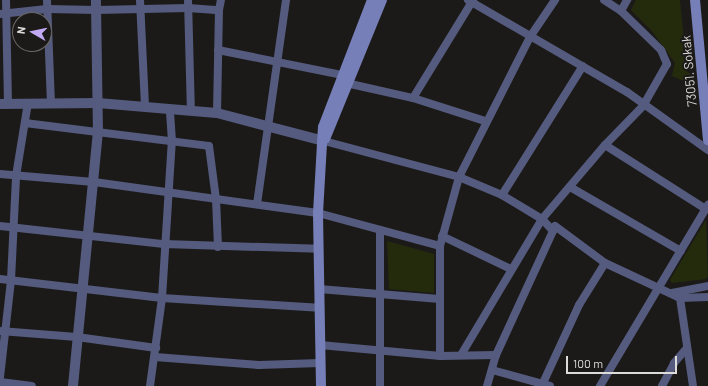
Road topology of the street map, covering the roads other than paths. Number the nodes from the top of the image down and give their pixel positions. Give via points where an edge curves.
1 (6, 0) edge
2 (47, 0) edge
3 (140, 0) edge
4 (220, 0) edge
5 (286, 0) edge
6 (372, 0) edge
7 (382, 0) edge
8 (555, 0) edge
9 (604, 0) edge
10 (627, 0) edge
11 (695, 0) edge
12 (471, 1) edge
13 (188, 4) edge
14 (96, 5) edge
15 (47, 9) junction
16 (141, 9) junction
17 (219, 10) junction
18 (621, 11) junction
19 (4, 14) edge
20 (530, 37) junction
21 (218, 50) junction
22 (278, 62) junction
23 (583, 66) junction
24 (344, 79) junction
25 (413, 98) junction
26 (51, 102) junction
27 (28, 103) junction
28 (98, 103) junction
29 (4, 104) edge
30 (643, 106) junction
31 (145, 107) junction
32 (170, 109) junction
33 (191, 110) junction
34 (216, 113) junction
35 (485, 122) junction
36 (25, 123) junction
37 (267, 126) junction
38 (98, 133) junction
39 (708, 140) edge
40 (172, 141) junction
41 (324, 141) junction
42 (605, 145) junction
43 (708, 150) edge
44 (0, 174) edge
45 (16, 176) junction
46 (458, 177) junction
47 (94, 182) junction
48 (570, 187) junction
49 (169, 193) junction
50 (502, 195) junction
51 (216, 199) junction
52 (257, 204) junction
53 (707, 207) edge
54 (318, 213) junction
55 (542, 219) junction
56 (0, 226) edge
57 (13, 228) junction
58 (380, 230) junction
59 (553, 231) junction
60 (90, 236) junction
61 (442, 236) junction
62 (164, 244) junction
63 (440, 246) junction
64 (218, 247) junction
65 (319, 249) junction
66 (682, 251) junction
67 (605, 263) junction
68 (511, 268) junction
69 (0, 279) edge
70 (11, 280) junction
71 (708, 286) edge
72 (659, 288) junction
73 (82, 289) junction
74 (319, 289) junction
75 (672, 293) junction
76 (382, 294) junction
77 (708, 297) edge
78 (162, 298) junction
79 (680, 298) junction
80 (440, 299) junction
81 (320, 308) junction
82 (2, 331) edge
83 (77, 337) junction
84 (320, 345) junction
85 (686, 349) junction
86 (379, 351) junction
87 (155, 353) junction
88 (462, 355) junction
89 (496, 355) junction
90 (440, 356) junction
91 (320, 363) junction
92 (492, 370) junction
93 (0, 377) edge
94 (0, 382) edge
95 (547, 385) edge
96 (32, 386) edge
97 (73, 386) edge
98 (150, 386) edge
99 (321, 386) edge
100 (380, 386) edge
101 (488, 386) edge
102 (600, 386) edge
103 (662, 386) edge
104 (694, 386) edge

1 - 19 street
2 - 15 street
3 - 16 street
4 - 17 street
5 - 22 street
6 - 24 main road
7 - 24 main road
8 - 20 street
9 - 18 street
10 - 18 street
11 - 39 main road, 73051. Sokak
12 - 20 street
12 - 25 street
13 - 16 street
13 - 17 street
13 - 33 street
14 - 15 street
14 - 16 street
14 - 28 street
15 - 19 street
15 - 26 street
16 - 31 street
17 - 21 street
18 - 30 street via 661,50 667,64
19 - 29 street
20 - 23 street
20 - 35 street
21 - 22 street
21 - 34 street
22 - 24 street
22 - 37 street
23 - 30 street via 627,92
23 - 50 street
24 - 25 street
24 - 41 main road via 323,126
25 - 35 street
26 - 27 street
26 - 28 street
27 - 29 street
27 - 36 street
28 - 31 street
28 - 38 street
30 - 42 street
30 - 43 street
31 - 32 street
32 - 33 street
32 - 40 street
33 - 34 street
34 - 37 street
35 - 46 street
36 - 38 street
36 - 45 street
37 - 41 street
37 - 52 street
38 - 40 street
38 - 47 street
40 - 49 street
40 - 51 street via 209,146
41 - 46 street
41 - 54 main road
42 - 48 street
42 - 53 street
44 - 45 street
45 - 47 street
45 - 57 street
46 - 50 street
46 - 61 street
47 - 49 street
47 - 60 street
48 - 55 street
48 - 66 street
49 - 51 street
49 - 62 street
50 - 55 street
51 - 52 street
51 - 64 street
52 - 54 street
53 - 66 street
54 - 58 street
54 - 65 main road
55 - 59 street
55 - 68 street
56 - 57 street
57 - 60 street
57 - 70 street
58 - 63 street
58 - 76 street
59 - 67 street via 555,226
59 - 89 street
60 - 62 street
60 - 73 street
61 - 63 street
61 - 68 street
62 - 64 street
62 - 78 street
63 - 80 street
64 - 65 street
65 - 74 main road
66 - 72 street
67 - 72 street
67 - 95 street via 579,305
68 - 88 street
69 - 70 street
70 - 73 street
70 - 82 street
71 - 75 street
72 - 75 street
72 - 102 street
73 - 78 street
73 - 83 street
74 - 76 street
74 - 81 main road
75 - 79 street
76 - 80 street
76 - 86 street
77 - 79 street
78 - 81 street
78 - 87 street
79 - 85 street
80 - 90 street
81 - 84 main road
82 - 83 street
82 - 93 street
83 - 87 street
83 - 97 street
84 - 86 street
84 - 91 main road
85 - 103 street via 674,363
85 - 104 street
86 - 90 street
86 - 100 street
87 - 91 street via 260,365
87 - 98 street
88 - 89 street
88 - 90 street
89 - 92 street
91 - 99 main road
92 - 95 street
92 - 101 street
94 - 96 street

